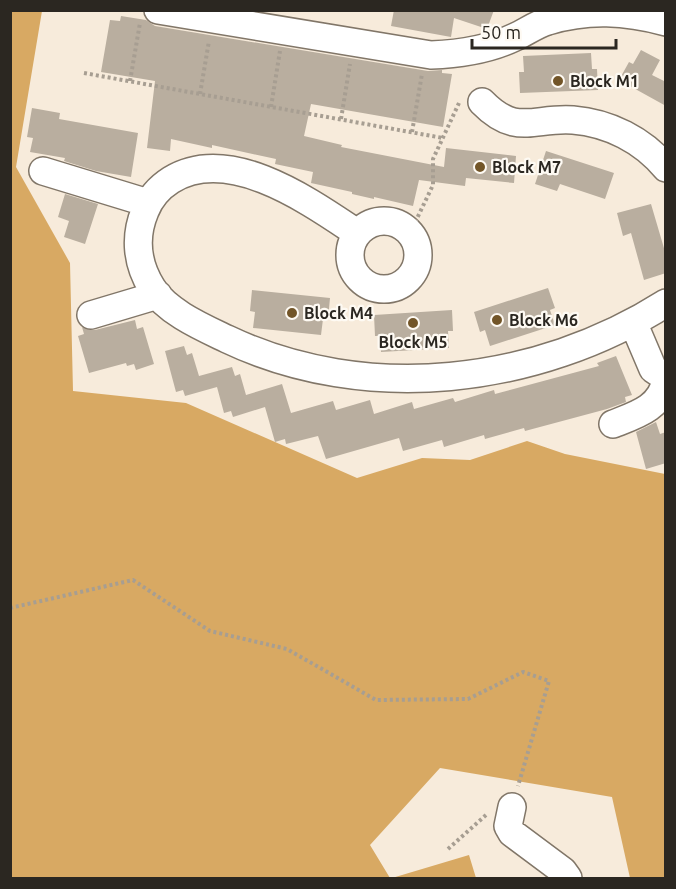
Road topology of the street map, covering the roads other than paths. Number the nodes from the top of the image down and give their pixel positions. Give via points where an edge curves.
1 (149, 16) edge
2 (666, 22) edge
3 (482, 102) dead end
4 (666, 168) edge
5 (43, 171) dead end
6 (148, 203) junction
7 (357, 233) junction
8 (158, 295) junction
9 (666, 303) edge
10 (91, 315) dead end
11 (633, 322) junction
12 (666, 374) edge
13 (666, 380) edge
14 (612, 424) dead end
15 (511, 811) road end
16 (568, 879) edge

1 - 2 street via 213,20 425,54 474,51 514,38 545,21 576,14 607,11
3 - 4 street via 500,117 522,124 572,120 610,128 644,146
5 - 6 street
6 - 7 street via 163,185 183,172 205,167 230,170 280,186
6 - 8 street via 140,225 138,248 143,270
7 - 7 street via 383,220 402,226 416,243 414,270 393,288 372,287 362,281 351,263 352,242
8 - 10 street
8 - 11 street via 198,324 258,352 339,374 372,377 439,378 504,369 594,340
9 - 11 street
11 - 12 street via 653,369
13 - 14 street via 650,408
15 - 16 street via 508,826 512,833 563,871

